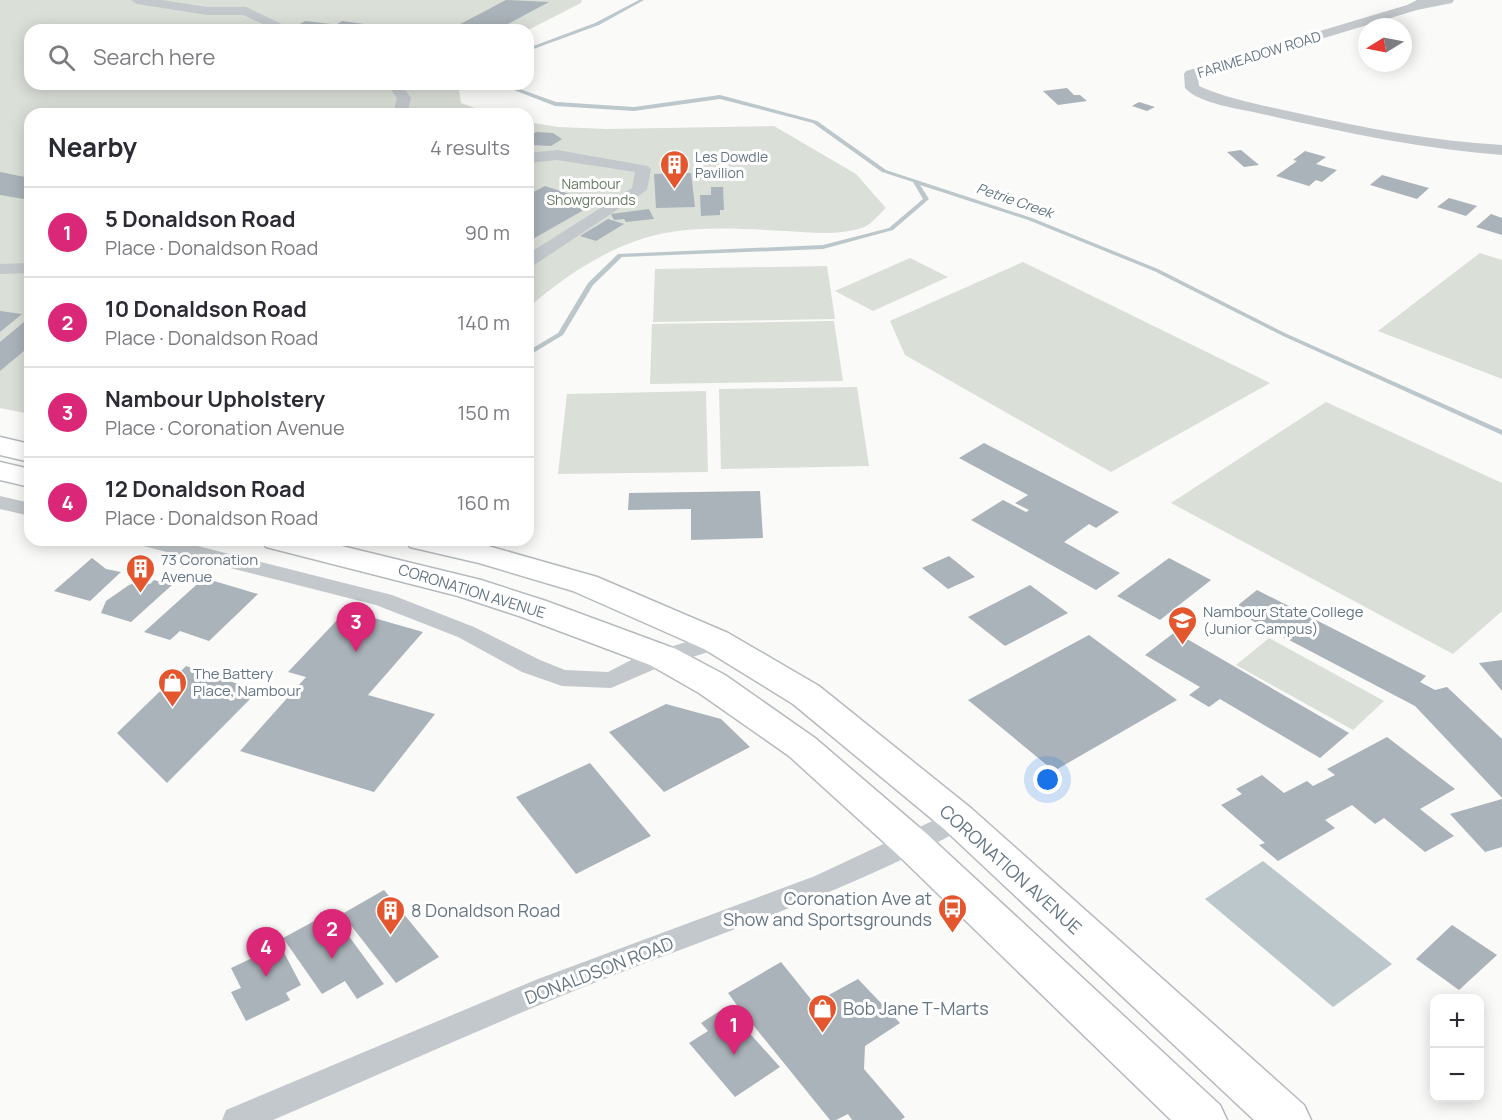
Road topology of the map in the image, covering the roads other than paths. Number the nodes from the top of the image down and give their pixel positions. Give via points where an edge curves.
1 (136, 0) edge
2 (1426, 0) edge
3 (1448, 0) edge
4 (1411, 8) junction
5 (272, 24) edge
6 (398, 90) edge
7 (402, 108) edge
8 (1502, 150) edge
9 (534, 157) edge
10 (534, 257) edge
11 (24, 268) edge
12 (0, 269) edge
13 (0, 446) edge
14 (24, 452) edge
15 (0, 471) edge
16 (24, 477) edge
17 (0, 502) edge
18 (24, 508) edge
19 (171, 546) edge
20 (301, 546) edge
21 (449, 546) edge
22 (716, 641) junction
23 (663, 657) junction
24 (958, 819) junction
25 (913, 845) junction
26 (238, 1120) edge
27 (1203, 1120) edge
28 (1287, 1120) edge

1 - 5 street via 207,11 246,11
2 - 4 street, FARIMEADOW ROAD
3 - 4 street
4 - 8 street, FARIMEADOW ROAD via 1191,74 1192,88 1216,99 1456,148
6 - 7 street via 404,98
9 - 10 street via 557,155 643,169 639,190
11 - 12 street
13 - 14 main road
15 - 16 main road
17 - 18 street
19 - 23 street via 384,600 466,632 562,678 610,680
20 - 23 main road, CORONATION AVENUE via 469,588
21 - 22 main road, CORONATION AVENUE via 585,584
22 - 23 street
22 - 24 main road, CORONATION AVENUE via 806,695
23 - 25 main road, CORONATION AVENUE via 712,684 802,747
24 - 25 street, DONALDSON ROAD
24 - 28 main road, CORONATION AVENUE
25 - 26 street, DONALDSON ROAD via 802,893 592,971
25 - 27 main road, CORONATION AVENUE

